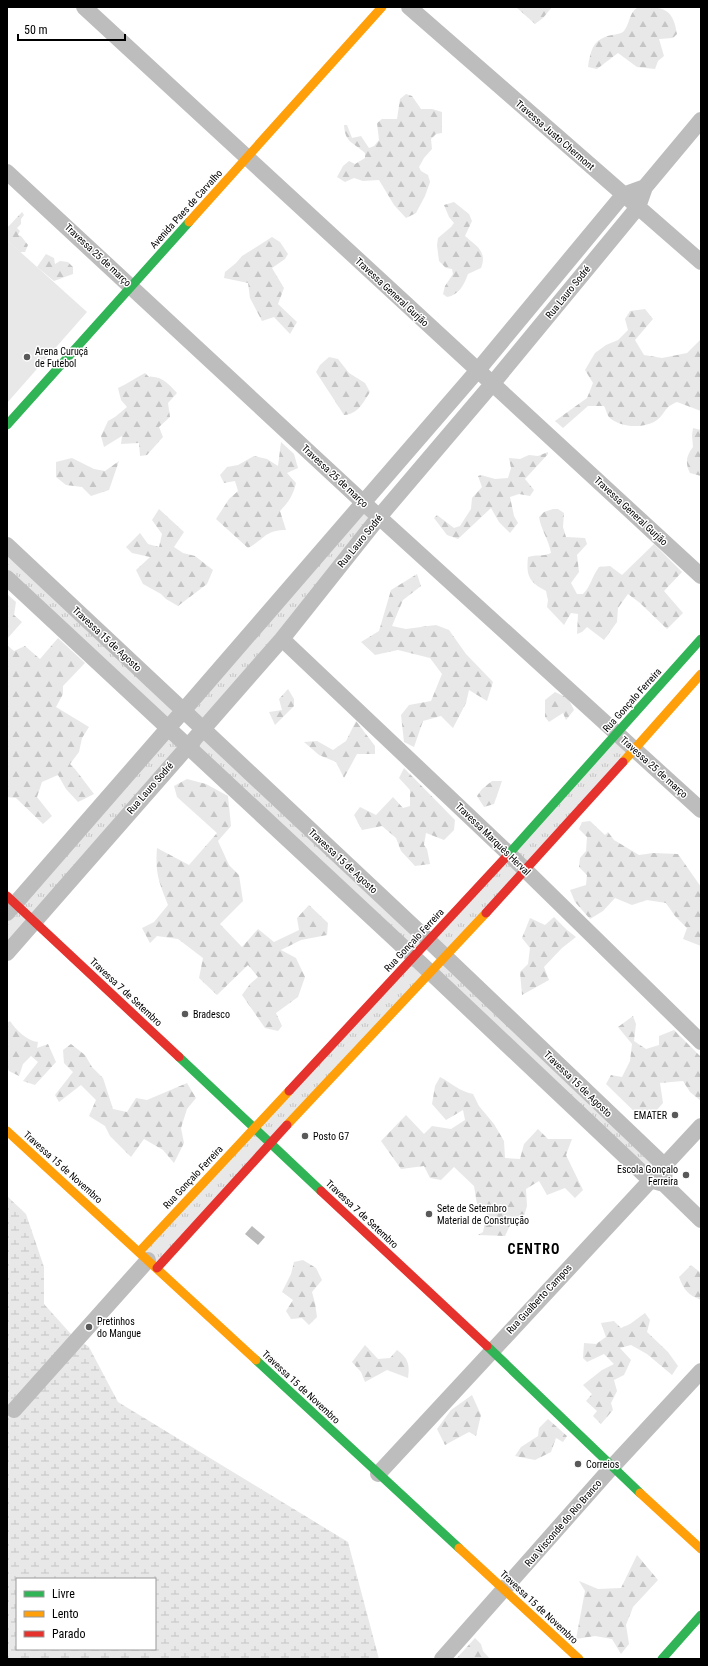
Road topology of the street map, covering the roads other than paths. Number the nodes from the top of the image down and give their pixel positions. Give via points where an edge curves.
1 (84, 7) edge
2 (382, 7) edge
3 (409, 7) edge
4 (701, 120) edge
5 (247, 158) junction
6 (7, 172) edge
7 (645, 187) junction
8 (623, 195) junction
9 (638, 207) junction
10 (701, 262) edge
11 (131, 286) junction
12 (478, 370) junction
13 (493, 383) junction
14 (7, 425) edge
15 (363, 503) junction
16 (379, 517) junction
17 (7, 545) edge
18 (701, 576) edge
19 (7, 578) edge
20 (282, 639) junction
21 (701, 639) edge
22 (701, 674) edge
23 (184, 711) junction
24 (167, 728) junction
25 (203, 729) junction
26 (616, 734) junction
27 (187, 745) junction
28 (634, 748) junction
29 (701, 810) edge
30 (509, 854) junction
31 (526, 871) junction
32 (10, 904) edge
33 (35, 921) junction
34 (429, 941) junction
35 (7, 953) edge
36 (414, 957) junction
37 (446, 957) junction
38 (430, 973) junction
39 (701, 1042) edge
40 (701, 1126) edge
41 (253, 1128) junction
42 (7, 1132) edge
43 (270, 1144) junction
44 (665, 1166) junction
45 (657, 1182) junction
46 (701, 1220) edge
47 (148, 1260) junction
48 (491, 1350) junction
49 (701, 1371) edge
50 (14, 1410) dead end
51 (612, 1467) junction
52 (378, 1474) junction
53 (701, 1549) edge
54 (504, 1590) junction
55 (701, 1615) edge
56 (442, 1659) edge
57 (580, 1659) edge
58 (662, 1659) edge

1 - 5 street, Travessa General Gurjão
2 - 5 street, Avenida Paes de Carvalho
3 - 8 street, Travessa Justo Chermont
4 - 7 street, Rua Lauro Sodré
5 - 11 street, Avenida Paes de Carvalho
5 - 12 street, Travessa General Gurjão
6 - 11 street, Travessa 25 de março
7 - 8 street
7 - 9 street, Rua Lauro Sodré
8 - 9 street, Travessa Justo Chermont
8 - 12 street, Rua Lauro Sodré
9 - 10 street, Travessa Justo Chermont
9 - 13 street, Rua Lauro Sodré
11 - 14 street, Avenida Paes de Carvalho
11 - 15 street, Travessa 25 de março
12 - 13 street, Travessa General Gurjão
12 - 15 street, Rua Lauro Sodré
13 - 16 street, Rua Lauro Sodré
13 - 18 street, Travessa General Gurjão
15 - 16 street, Travessa 25 de março
15 - 23 street, Rua Lauro Sodré
16 - 20 street, Rua Lauro Sodré
16 - 26 street, Travessa 25 de março
17 - 23 street, Travessa 15 de Agosto
19 - 24 street, Travessa 15 de Agosto
20 - 25 street, Rua Lauro Sodré
20 - 30 street, Travessa Marquês Herval
21 - 26 street, Rua Gonçalo Ferreira
22 - 28 street
23 - 24 street, Rua Lauro Sodré
23 - 25 street, Travessa 15 de Agosto
24 - 27 street, Travessa 15 de Agosto
24 - 32 street, Rua Lauro Sodré
25 - 27 street, Rua Lauro Sodré
25 - 34 street, Travessa 15 de Agosto
26 - 28 street, Travessa 25 de março
26 - 30 street, Rua Gonçalo Ferreira
27 - 33 street, Rua Lauro Sodré
27 - 36 street, Travessa 15 de Agosto
28 - 29 street, Travessa 25 de março
28 - 31 street
30 - 31 street, Travessa Marquês Herval
30 - 34 street, Rua Gonçalo Ferreira
31 - 37 street
31 - 39 street, Travessa Marquês Herval
32 - 33 street, Travessa 7 de Setembro
33 - 35 street, Rua Lauro Sodré
33 - 41 street, Travessa 7 de Setembro
34 - 36 street, Rua Gonçalo Ferreira
34 - 37 street, Travessa 15 de Agosto
36 - 38 street, Travessa 15 de Agosto
36 - 41 street, Rua Gonçalo Ferreira
37 - 38 street
37 - 44 street, Travessa 15 de Agosto
38 - 43 street
38 - 45 street, Travessa 15 de Agosto
40 - 44 street
41 - 43 street, Travessa 7 de Setembro
41 - 47 street, Rua Gonçalo Ferreira
42 - 47 street, Travessa 15 de Novembro
43 - 47 street
43 - 48 street, Travessa 7 de Setembro
44 - 45 street
45 - 46 street, Travessa 15 de Agosto
45 - 48 street, Rua Gualberto Campos
47 - 50 street
47 - 52 street, Travessa 15 de Novembro
48 - 51 street, Travessa 7 de Setembro
48 - 52 street, Rua Gualberto Campos
49 - 51 street, Rua Visconde do Rio Branco
51 - 53 street, Travessa 7 de Setembro
51 - 54 street, Rua Visconde do Rio Branco
52 - 54 street, Travessa 15 de Novembro
54 - 56 street, Rua Visconde do Rio Branco
54 - 57 street, Travessa 15 de Novembro
55 - 58 street

